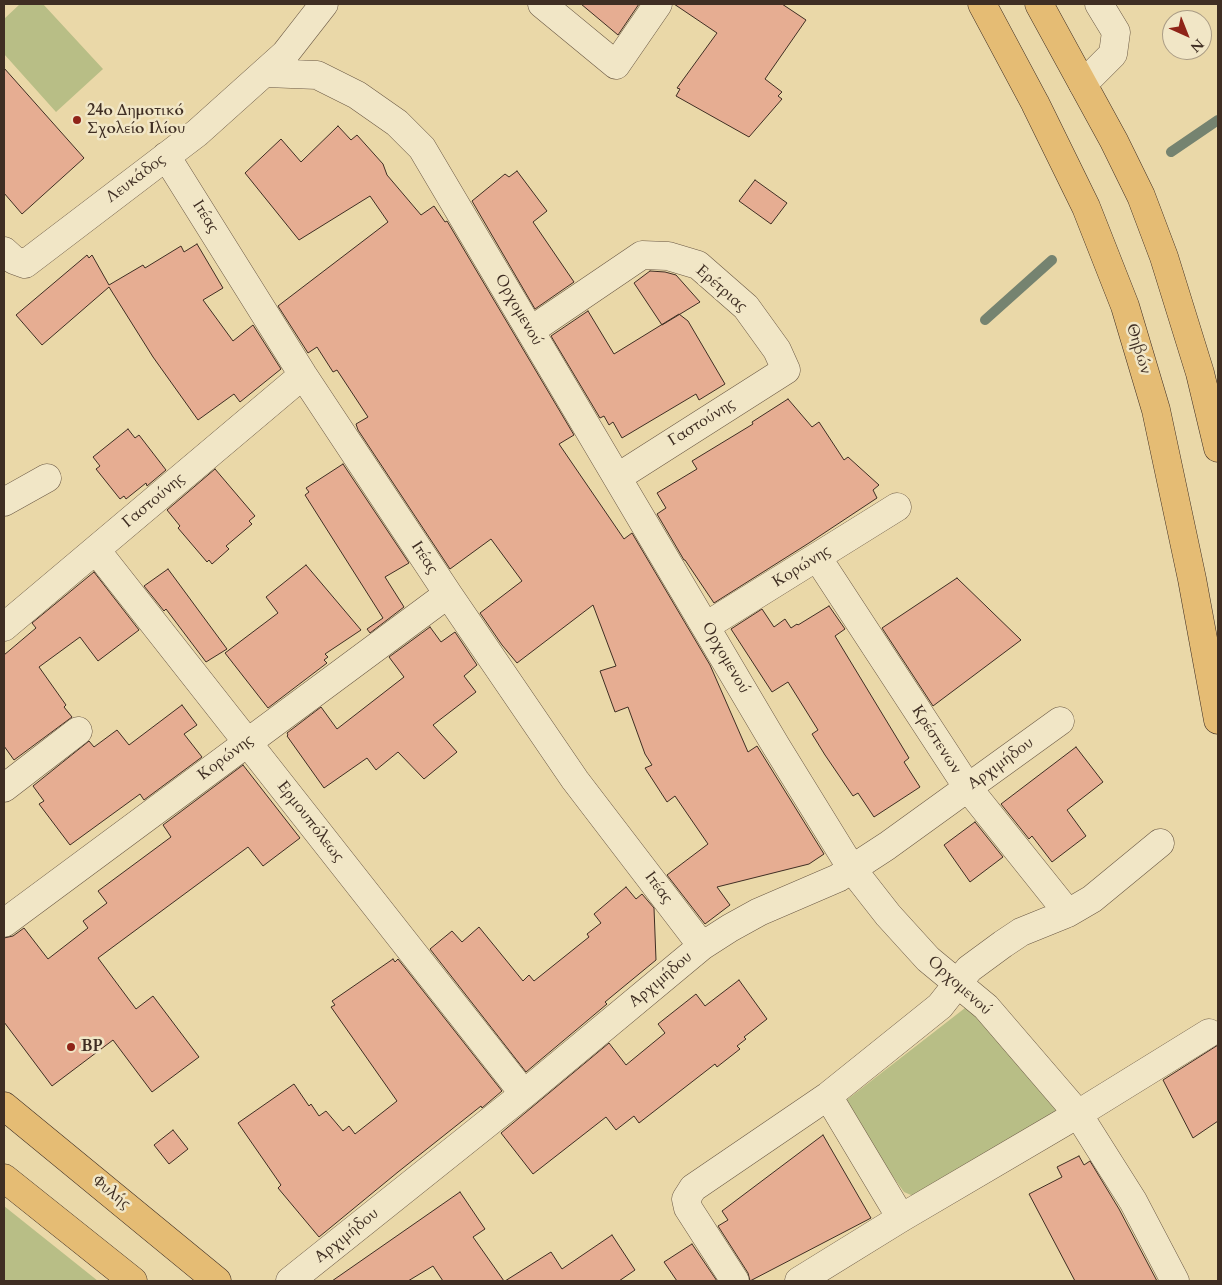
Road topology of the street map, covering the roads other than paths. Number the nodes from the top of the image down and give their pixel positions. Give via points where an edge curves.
1 (324, 4) edge
2 (542, 4) edge
3 (658, 4) edge
4 (982, 4) edge
5 (1039, 4) edge
6 (1099, 4) edge
7 (266, 73) junction
8 (1083, 84) junction
9 (166, 156) junction
10 (15, 257) edge
11 (530, 331) junction
12 (786, 370) joint
13 (303, 375) junction
14 (1218, 448) edge
15 (618, 477) junction
16 (47, 478) dead end
17 (4, 502) edge
18 (897, 508) dead end
19 (96, 550) junction
20 (817, 557) junction
21 (448, 594) junction
22 (706, 626) junction
23 (4, 627) edge
24 (1218, 720) edge
25 (1060, 721) dead end
26 (78, 731) dead end
27 (248, 742) junction
28 (4, 788) edge
29 (968, 788) junction
30 (1160, 843) dead end
31 (852, 869) junction
32 (1068, 913) junction
33 (4, 923) edge
34 (702, 946) junction
35 (957, 984) junction
36 (1209, 1033) dead end
37 (524, 1094) junction
38 (828, 1096) junction
39 (4, 1106) edge
40 (1078, 1114) junction
41 (4, 1178) edge
42 (901, 1218) junction
43 (807, 1279) edge
44 (133, 1281) edge
45 (218, 1281) edge
46 (290, 1281) edge
47 (736, 1281) edge
48 (1175, 1281) edge

1 - 7 street, Λευκάδος via 286,54
2 - 3 street via 616,65
4 - 24 main road, Θηβών via 1086,208 1125,306 1156,410
5 - 8 main road
6 - 8 street via 1116,32 1113,54
7 - 9 street, Λευκάδος
7 - 11 street, Ορχομενού via 317,75 357,95 397,123 422,148
8 - 14 main road via 1141,196 1161,249 1200,373
9 - 10 street, Λευκάδος
9 - 13 street, Ιτέας
11 - 12 street, Ερέτριας via 642,255 668,256 698,265 746,307 777,350
11 - 15 street, Ορχομενού
12 - 15 street, Γαστούνης
13 - 19 street, Γαστούνης
13 - 21 street, Ιτέας
15 - 22 street, Ορχομενού
16 - 17 street
18 - 20 street, Κορώνης
19 - 23 street, Γαστούνης
19 - 27 street, Ερμουπόλεως
20 - 22 street, Κορώνης
20 - 29 street, Κρέστενων
21 - 27 street, Κορώνης
21 - 34 street, Ιτέας via 575,780
22 - 31 street, Ορχομενού
25 - 29 street, Αρχιμήδου
26 - 28 street
27 - 33 street, Κορώνης
27 - 37 street, Ερμουπόλεως
29 - 31 street, Αρχιμήδου
29 - 32 street, Κρέστενων
30 - 32 street via 1092,899
31 - 34 street, Αρχιμήδου via 759,912
31 - 35 street, Ορχομενού via 909,939
32 - 35 street via 1022,932 1003,944 969,969
34 - 37 street, Αρχιμήδου
35 - 38 street via 940,1006
35 - 40 street, Ορχομενού via 986,1007
36 - 40 street
37 - 46 street, Αρχιμήδου
38 - 42 street
38 - 47 street via 693,1188 686,1199 688,1208
39 - 45 main road, Φυλής
40 - 42 street
40 - 48 street, Ορχομενού via 1133,1201
41 - 44 main road
42 - 43 street

